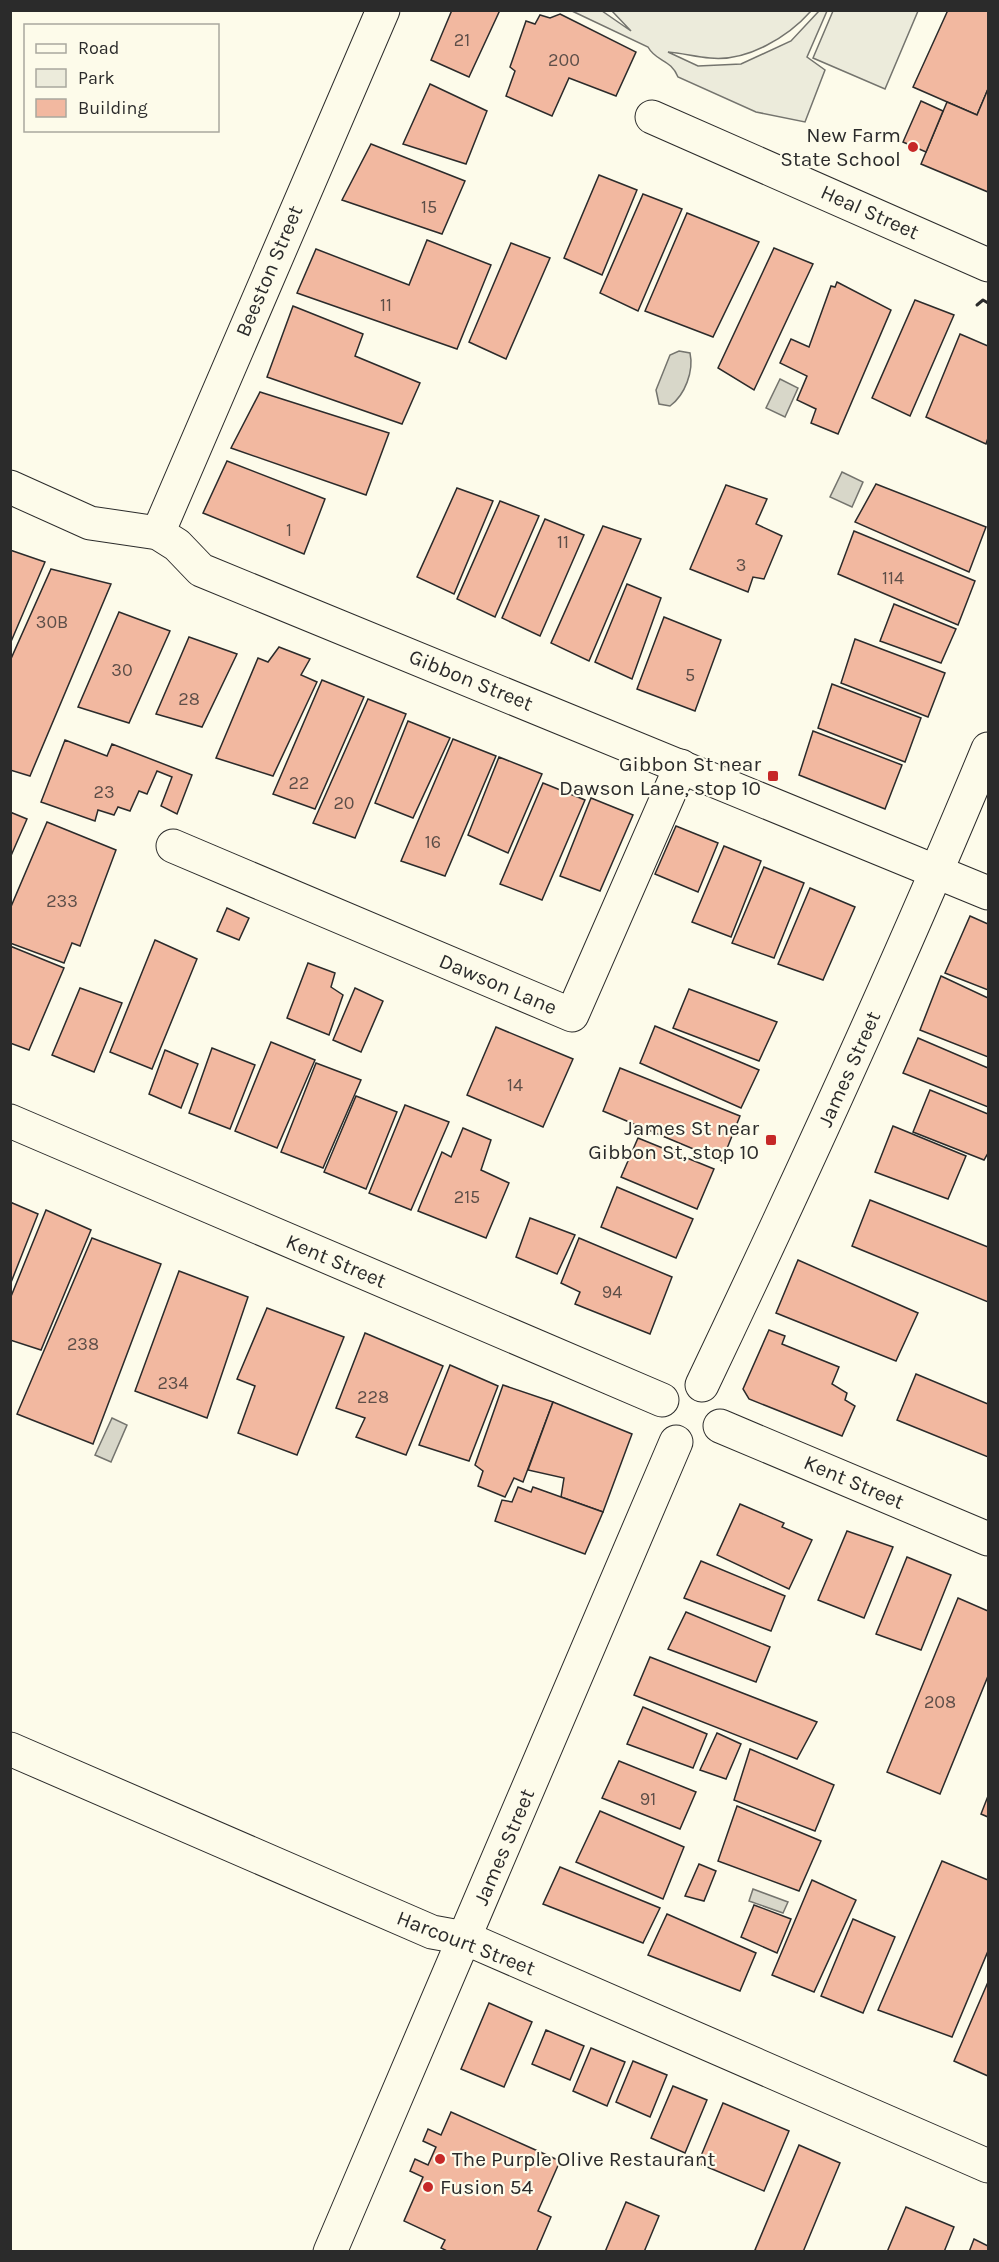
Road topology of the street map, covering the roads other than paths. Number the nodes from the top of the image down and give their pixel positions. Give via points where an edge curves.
1 (383, 10) edge
2 (652, 117) dead end
3 (988, 264) edge
4 (10, 487) edge
5 (158, 533) junction
6 (988, 749) edge
7 (681, 766) junction
8 (173, 846) dead end
9 (938, 871) junction
10 (988, 893) edge
11 (10, 1121) edge
12 (702, 1384) junction
13 (662, 1400) junction
14 (720, 1426) junction
15 (676, 1442) junction
16 (988, 1539) edge
17 (10, 1749) edge
18 (465, 1938) junction
19 (988, 2166) edge
20 (330, 2252) edge

1 - 5 street, Beeston Street
2 - 3 street, Heal Street
4 - 5 street, Gibbon Street via 90,523
5 - 7 street, Gibbon Street via 177,545 201,570
6 - 9 street, James Street
7 - 8 street, Dawson Lane via 572,1015
7 - 9 street, Gibbon Street
9 - 10 street, Gibbon Street
9 - 12 street, James Street
11 - 13 street, Kent Street
12 - 13 street via 679,1384
12 - 14 street via 720,1401
13 - 15 street via 661,1424
14 - 15 street via 697,1445
14 - 16 street, Kent Street
15 - 18 street, James Street
17 - 18 street, Harcourt Street via 432,1932
18 - 19 street, Harcourt Street
18 - 20 street, James Street

